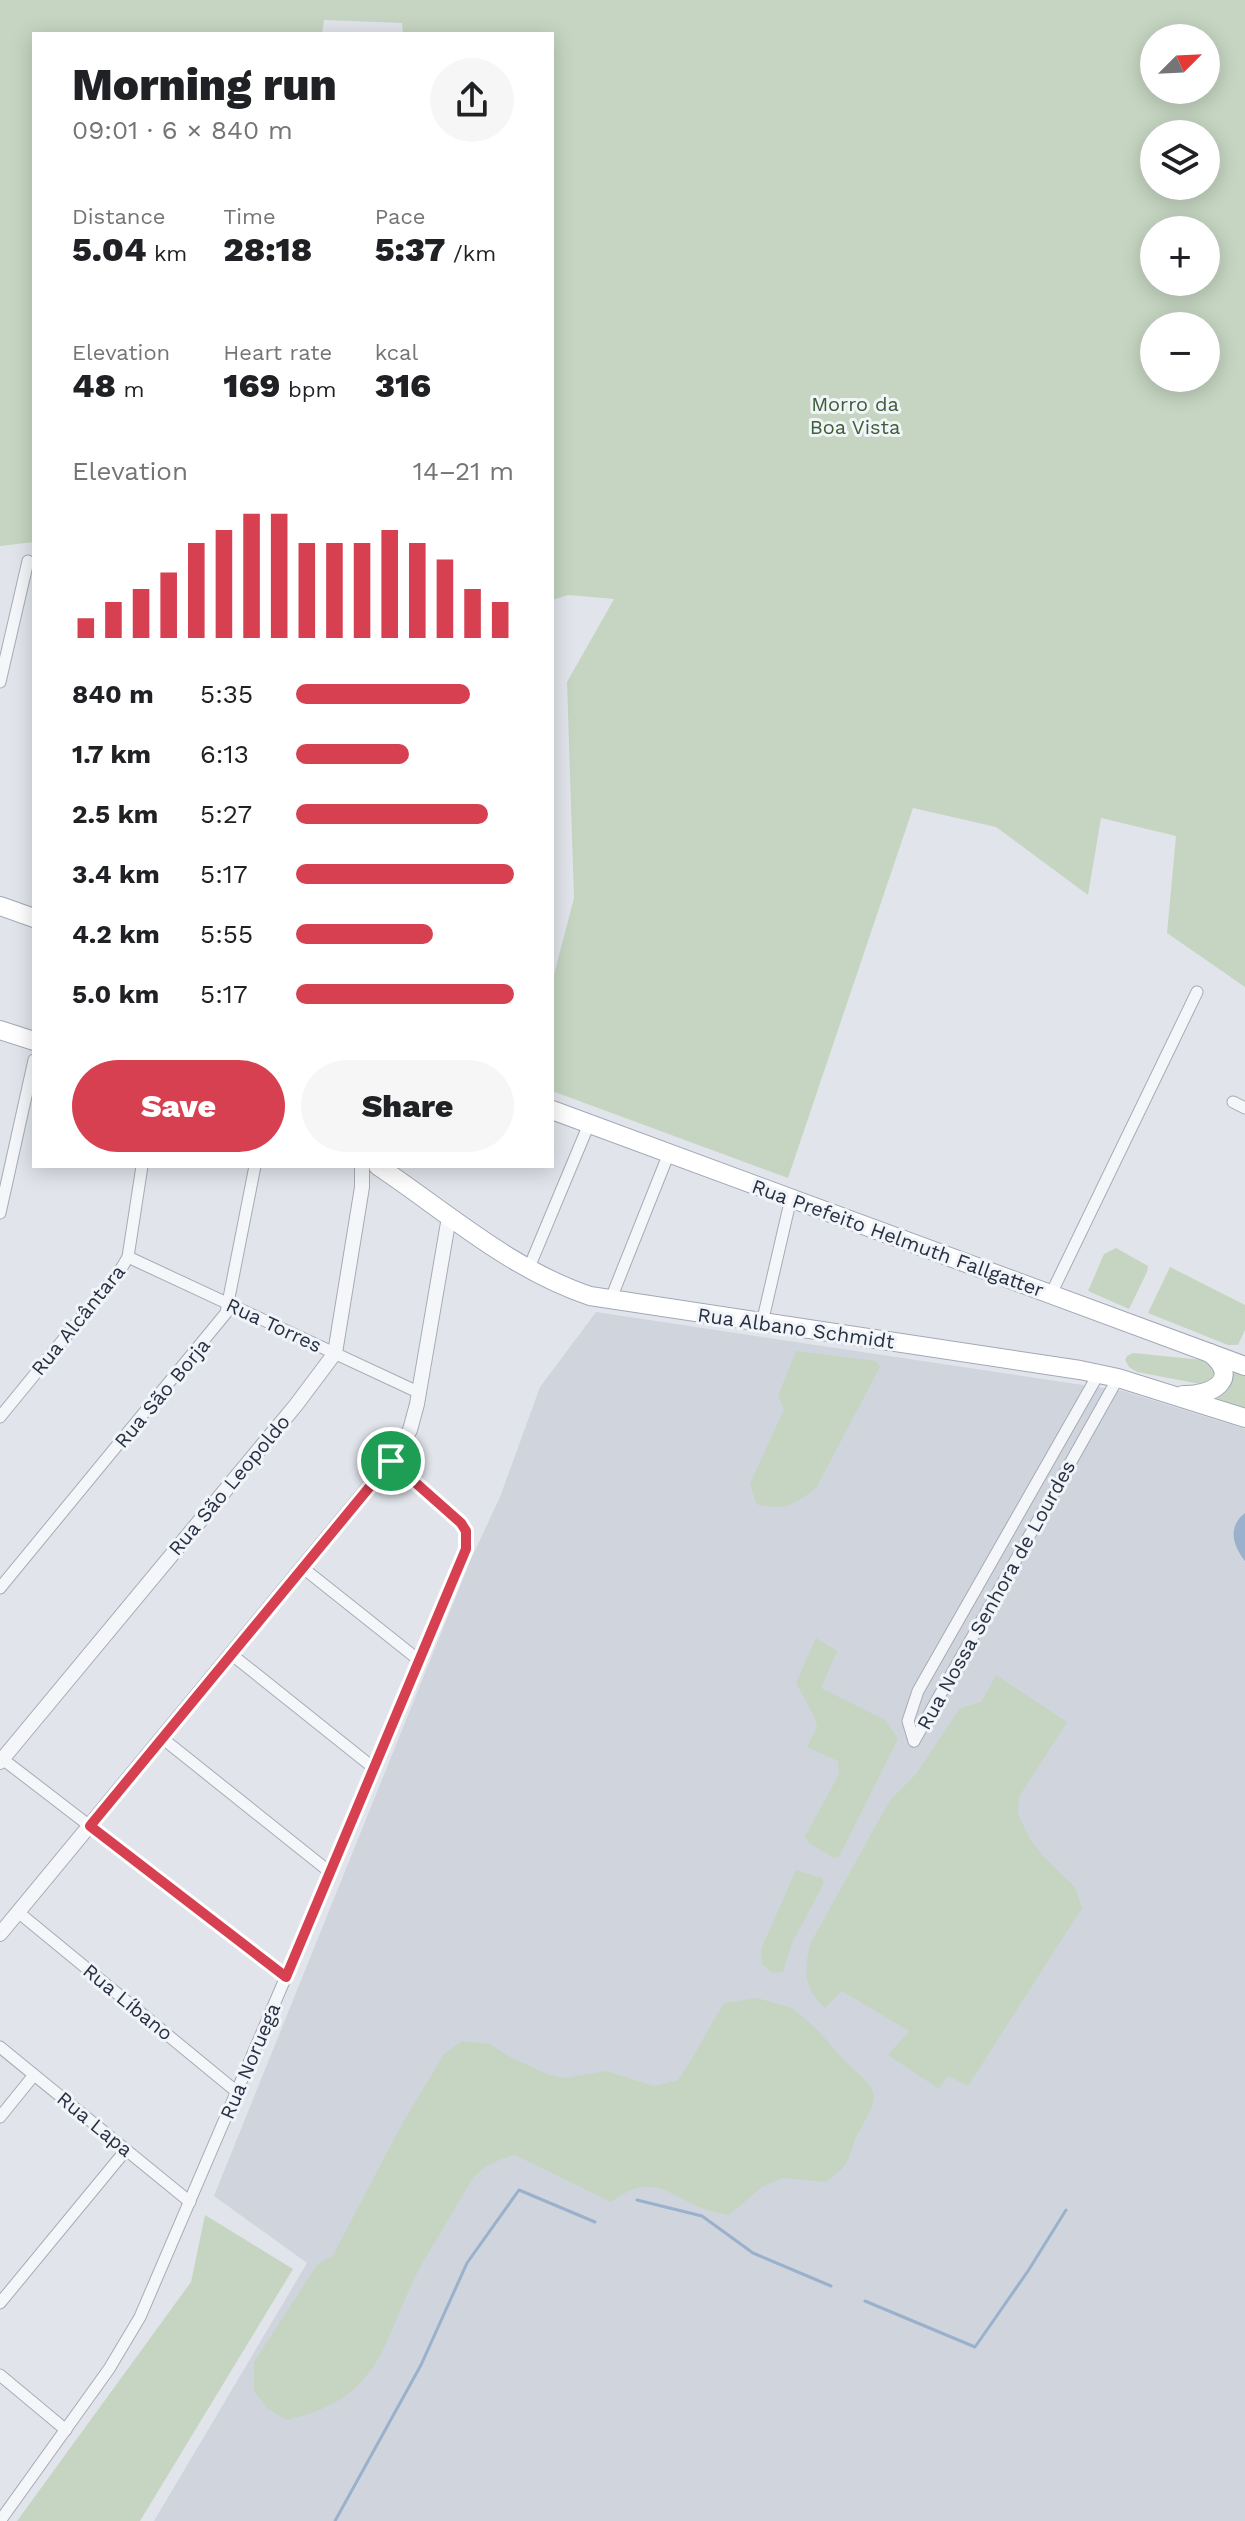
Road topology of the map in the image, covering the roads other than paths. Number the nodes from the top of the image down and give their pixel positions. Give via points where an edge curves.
1 (28, 561) dead end
2 (0, 682) edge
3 (0, 906) edge
4 (32, 917) edge
5 (1197, 992) dead end
6 (0, 1030) edge
7 (32, 1040) edge
8 (32, 1069) edge
9 (1233, 1102) dead end
10 (1245, 1108) edge
11 (554, 1111) edge
12 (589, 1124) junction
13 (669, 1153) junction
14 (142, 1168) edge
15 (255, 1168) edge
16 (362, 1168) edge
17 (381, 1168) edge
18 (791, 1198) junction
19 (0, 1213) edge
20 (449, 1217) junction
21 (128, 1257) junction
22 (528, 1270) junction
23 (1051, 1294) junction
24 (610, 1301) junction
25 (229, 1304) junction
26 (762, 1323) junction
27 (335, 1353) junction
28 (1210, 1353) junction
29 (1245, 1366) edge
30 (1099, 1373) junction
31 (1118, 1378) junction
32 (420, 1393) junction
33 (1164, 1393) junction
34 (0, 1417) edge
35 (1245, 1418) edge
36 (391, 1461) junction
37 (303, 1568) junction
38 (0, 1588) edge
39 (963, 1614) junction
40 (980, 1623) junction
41 (231, 1654) junction
42 (420, 1661) junction
43 (162, 1738) junction
44 (1, 1759) edge
45 (375, 1769) junction
46 (90, 1826) junction
47 (331, 1873) junction
48 (18, 1912) junction
49 (0, 1934) edge
50 (286, 1977) junction
51 (0, 2047) edge
52 (34, 2075) junction
53 (237, 2092) junction
54 (0, 2117) edge
55 (126, 2150) junction
56 (190, 2202) junction
57 (0, 2303) edge
58 (0, 2375) edge
59 (66, 2430) junction
60 (0, 2521) edge

1 - 2 street
3 - 4 main road
5 - 23 street
6 - 7 main road
8 - 19 street
9 - 10 street
11 - 12 main road, Rua Prefeito Helmuth Fallgatter
12 - 13 main road, Rua Prefeito Helmuth Fallgatter
12 - 22 street
13 - 18 main road, Rua Prefeito Helmuth Fallgatter
13 - 24 street
14 - 21 street, Rua Alcântara
15 - 25 street, Rua São Borja
16 - 27 street, Rua São Leopoldo
17 - 20 main road, Rua Albano Schmidt
18 - 23 main road, Rua Prefeito Helmuth Fallgatter
18 - 26 street
20 - 22 main road, Rua Albano Schmidt
20 - 32 street
21 - 25 street, Rua Torres
21 - 34 street, Rua Alcântara
22 - 24 main road, Rua Albano Schmidt
23 - 28 main road, Rua Prefeito Helmuth Fallgatter
24 - 26 main road, Rua Albano Schmidt
25 - 27 street, Rua Torres
25 - 38 street, Rua São Borja via 220,1323
26 - 30 main road, Rua Albano Schmidt
27 - 32 street, Rua Torres
27 - 44 street, Rua São Leopoldo
28 - 29 main road, Rua Prefeito Helmuth Fallgatter
28 - 33 main road via 1224,1372 1218,1386 1191,1395
30 - 31 main road, Rua Albano Schmidt
30 - 39 street, Rua Nossa Senhora de Lourdes
31 - 33 main road, Rua Albano Schmidt
31 - 40 street, Rua Nossa Senhora de Lourdes
32 - 36 street via 410,1430
33 - 35 main road, Rua Albano Schmidt
36 - 37 street
36 - 42 street, Rua Noruega via 466,1531 466,1549
37 - 41 street
37 - 42 street
39 - 40 street
39 - 40 street, Rua Nossa Senhora de Lourdes via 918,1691 908,1721 914,1741
41 - 43 street
41 - 45 street
42 - 45 street, Rua Noruega
43 - 46 street
43 - 47 street
44 - 46 street
45 - 47 street, Rua Noruega
46 - 48 street
46 - 50 street
47 - 50 street, Rua Noruega
48 - 49 street
48 - 53 street, Rua Líbano
50 - 53 street, Rua Noruega
51 - 52 street, Rua Lapa
52 - 54 street
52 - 55 street, Rua Lapa
53 - 56 street, Rua Noruega
55 - 56 street, Rua Lapa
55 - 57 street
56 - 59 street, Rua Noruega via 131,2334
58 - 59 street
59 - 60 street, Rua Noruega

